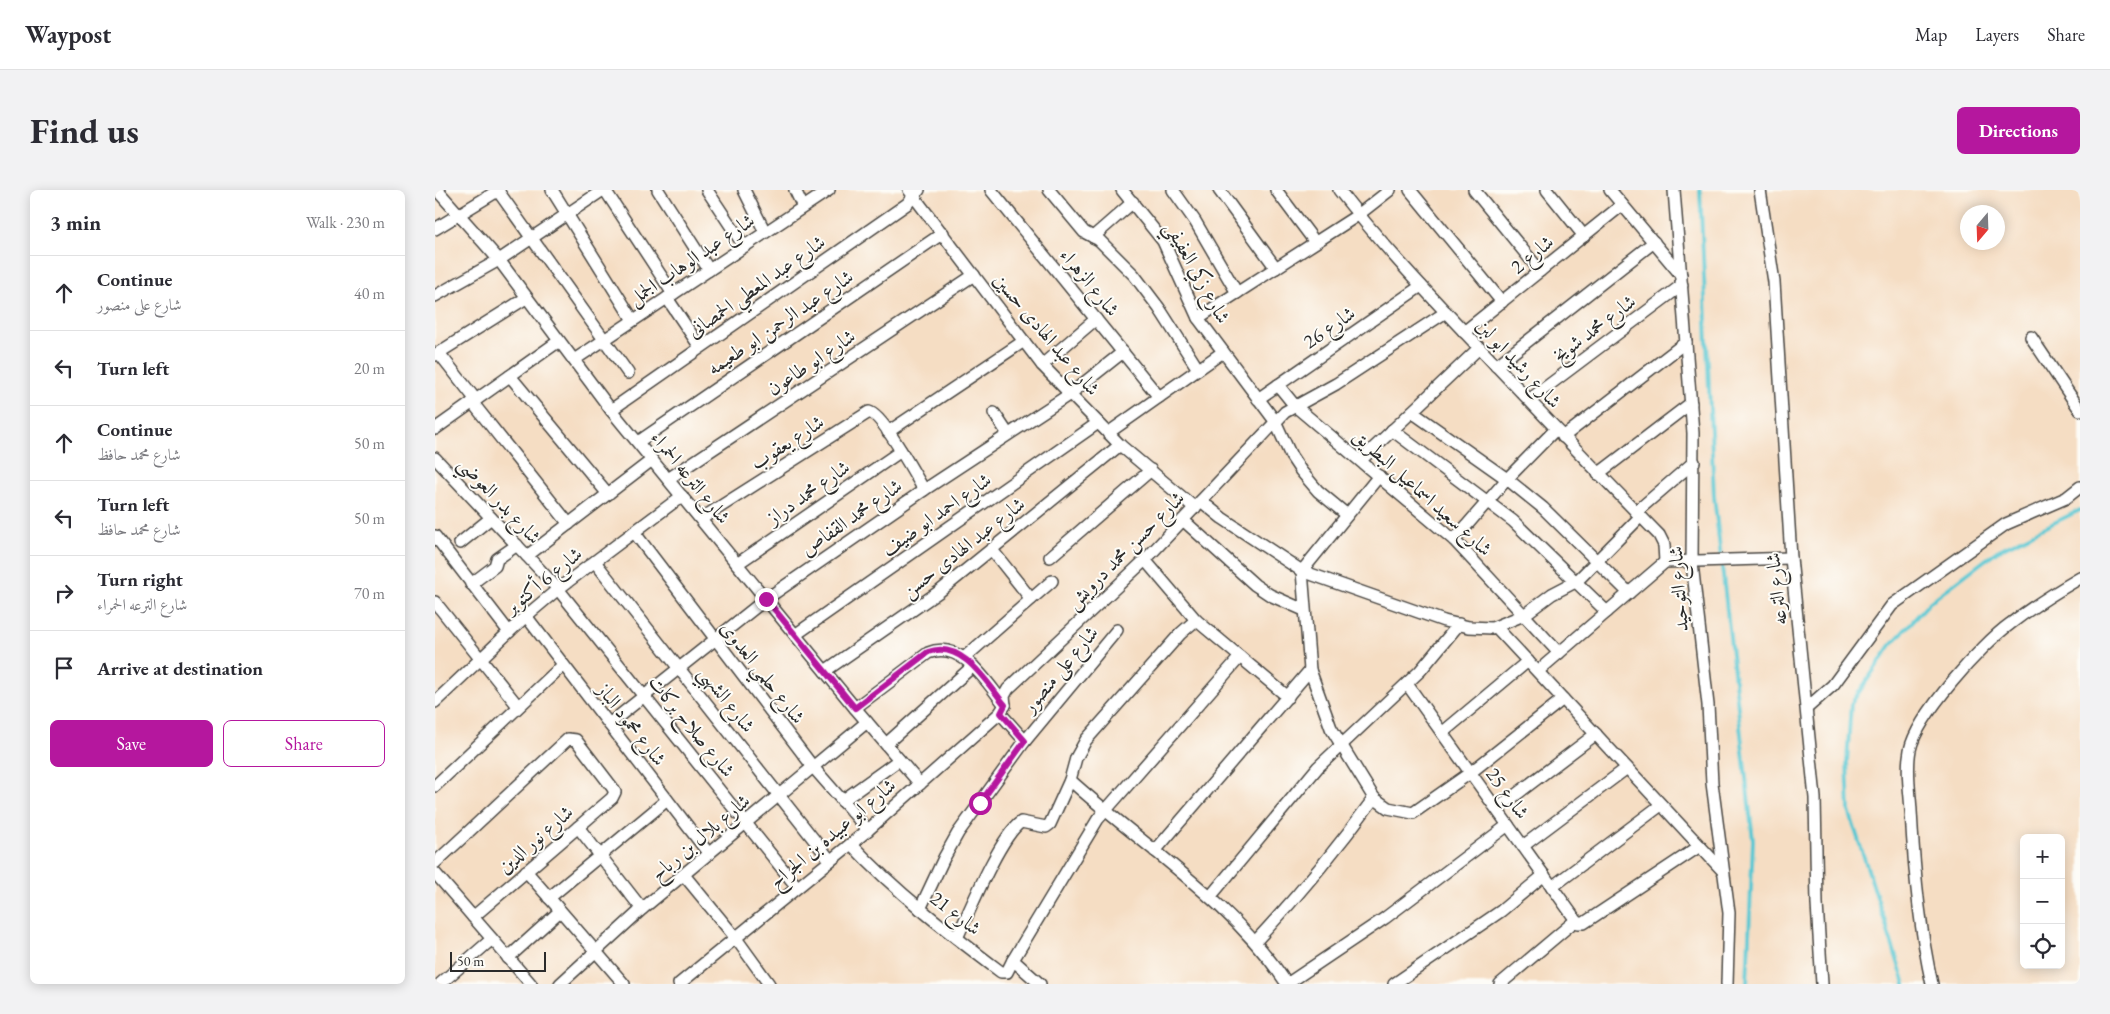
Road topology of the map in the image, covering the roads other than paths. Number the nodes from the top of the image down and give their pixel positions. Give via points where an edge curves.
1 (498, 190) edge
2 (552, 190) edge
3 (604, 190) edge
4 (658, 190) edge
5 (707, 190) edge
6 (744, 190) edge
7 (795, 190) edge
8 (829, 190) edge
9 (991, 190) edge
10 (1049, 190) edge
11 (1123, 190) edge
12 (1173, 190) edge
13 (1219, 190) edge
14 (1276, 190) edge
15 (1339, 190) edge
16 (1390, 190) edge
17 (1410, 190) edge
18 (1473, 190) edge
19 (1547, 190) edge
20 (1610, 190) edge
21 (1674, 190) edge
22 (1760, 190) edge
23 (913, 192) edge
24 (439, 196) edge
25 (1133, 202) junction
26 (1623, 205) junction
27 (803, 207) junction
28 (459, 214) junction
29 (567, 214) junction
30 (1358, 215) junction
31 (435, 228) edge
32 (765, 232) junction
33 (943, 234) junction
34 (1584, 236) junction
35 (1093, 237) junction
36 (531, 238) junction
37 (1315, 242) junction
38 (1654, 242) junction
39 (744, 246) junction
40 (499, 260) junction
41 (1276, 268) junction
42 (709, 270) junction
43 (1540, 271) junction
44 (974, 275) junction
45 (1682, 280) junction
46 (1421, 286) junction
47 (1237, 293) junction
48 (435, 296) edge
49 (670, 296) junction
50 (526, 298) junction
51 (1502, 302) junction
52 (1446, 312) junction
53 (1198, 318) junction
54 (1096, 319) junction
55 (633, 320) junction
56 (1464, 332) junction
57 (2031, 337) dead end
58 (604, 340) junction
59 (559, 342) junction
60 (1024, 342) junction
61 (1686, 342) junction
62 (701, 347) junction
63 (1479, 348) junction
64 (1123, 352) junction
65 (1223, 352) junction
66 (437, 354) edge
67 (574, 360) junction
68 (1043, 365) junction
69 (1496, 366) junction
70 (1198, 369) junction
71 (628, 373) dead end
72 (510, 376) junction
73 (1278, 385) junction
74 (1070, 394) junction
75 (1159, 397) junction
76 (1258, 399) junction
77 (1529, 400) junction
78 (474, 401) junction
79 (1691, 403) junction
80 (1295, 406) junction
81 (611, 410) junction
82 (2080, 410) edge
83 (1412, 412) junction
84 (994, 413) dead end
85 (1275, 421) junction
86 (1098, 423) junction
87 (435, 428) edge
88 (1392, 430) junction
89 (888, 432) junction
90 (1108, 433) junction
91 (1559, 433) junction
92 (1008, 434) junction
93 (638, 442) junction
94 (1120, 445) junction
95 (901, 451) junction
96 (435, 458) edge
97 (652, 460) junction
98 (1361, 460) junction
99 (1694, 462) junction
100 (1151, 470) junction
101 (1598, 474) junction
102 (1379, 476) junction
103 (668, 479) junction
104 (1507, 479) junction
105 (2080, 487) edge
106 (924, 490) junction
107 (608, 494) junction
108 (682, 496) junction
109 (1488, 502) junction
110 (1198, 504) junction
111 (1639, 514) junction
112 (1347, 515) junction
113 (491, 518) junction
114 (701, 519) junction
115 (1183, 520) junction
116 (569, 524) junction
117 (634, 532) junction
118 (435, 536) edge
119 (1454, 540) junction
120 (460, 543) dead end
121 (517, 545) junction
122 (992, 550) junction
123 (527, 556) junction
124 (1050, 557) dead end
125 (1791, 558) junction
126 (1145, 560) junction
127 (1598, 561) junction
128 (595, 562) junction
129 (1665, 562) junction
130 (1692, 563) junction
131 (737, 564) junction
132 (1302, 571) junction
133 (2080, 578) edge
134 (1577, 581) junction
135 (1052, 582) dead end
136 (471, 584) junction
137 (558, 589) junction
138 (1629, 593) junction
139 (766, 599) junction
140 (1031, 599) junction
141 (435, 602) edge
142 (1304, 610) junction
143 (1607, 612) junction
144 (1524, 615) junction
145 (526, 616) junction
146 (1196, 620) junction
147 (1459, 624) junction
148 (1496, 627) junction
149 (1117, 630) dead end
150 (509, 632) junction
151 (795, 635) junction
152 (715, 640) junction
153 (1559, 653) junction
154 (1240, 657) junction
155 (964, 658) junction
156 (480, 660) junction
157 (1528, 661) junction
158 (563, 665) junction
159 (973, 666) junction
160 (679, 669) junction
161 (1310, 670) junction
162 (825, 671) junction
163 (1537, 671) junction
164 (1407, 684) junction
165 (643, 697) junction
166 (1288, 697) junction
167 (436, 699) edge
168 (1563, 699) junction
169 (518, 706) junction
170 (855, 708) junction
171 (1807, 708) junction
172 (1003, 709) junction
173 (867, 722) junction
174 (609, 724) junction
175 (1442, 733) junction
176 (1596, 734) junction
177 (1025, 741) junction
178 (886, 744) junction
179 (1340, 746) junction
180 (899, 760) junction
181 (813, 767) junction
182 (1627, 768) junction
183 (1470, 773) junction
184 (1070, 780) junction
185 (920, 784) junction
186 (435, 786) edge
187 (779, 795) junction
188 (1374, 798) junction
189 (667, 800) junction
190 (843, 801) junction
191 (1661, 805) junction
192 (1497, 809) junction
193 (1105, 812) junction
194 (745, 823) junction
195 (1508, 825) junction
196 (578, 827) junction
197 (868, 830) junction
198 (851, 844) junction
199 (1523, 846) junction
200 (1700, 846) junction
201 (1155, 851) junction
202 (601, 854) junction
203 (709, 854) junction
204 (830, 860) junction
205 (435, 863) edge
206 (527, 872) junction
207 (1723, 872) junction
208 (435, 873) edge
209 (684, 875) junction
210 (1544, 875) junction
211 (797, 887) junction
212 (1552, 887) junction
213 (1210, 897) junction
214 (549, 898) junction
215 (643, 909) junction
216 (920, 909) junction
217 (560, 911) junction
218 (473, 917) junction
219 (1577, 922) junction
220 (735, 937) junction
221 (957, 938) junction
222 (492, 939) junction
223 (1255, 942) junction
224 (595, 951) junction
225 (508, 958) junction
226 (1013, 960) junction
227 (1278, 980) edge
228 (435, 981) edge
229 (439, 984) edge
230 (531, 984) edge
231 (560, 984) edge
232 (624, 984) edge
233 (679, 984) edge
234 (769, 984) edge
235 (1040, 984) edge
236 (1394, 984) edge
237 (1500, 984) edge
238 (1727, 984) edge
239 (1822, 984) edge
240 (1932, 984) edge

1 - 28 street
1 - 36 street
2 - 29 street
3 - 29 street
3 - 49 street
4 - 42 street
5 - 39 street
6 - 32 street
7 - 27 street
8 - 27 street, شارع عبد الوهاب الجمل
9 - 54 street, شارع الزهراء
10 - 35 street via 1084,232
11 - 25 street, شارع زكي العفيفي
12 - 47 street
13 - 41 street
14 - 37 street
15 - 30 street, شارع رشيد ابو لبن
16 - 30 street
17 - 51 street
18 - 43 street
19 - 34 street
20 - 26 street
21 - 45 street, شارع التوحيد
22 - 125 street, شارع الترعه via 1774,282
23 - 33 street, شارع عبد الهادى حسين
23 - 62 street, شارع عبد المعطي الحمصانى via 909,203
24 - 28 street, شارع الترعه الحمراء
25 - 35 street
25 - 53 street, شارع زكي العفيفي via 1163,241
26 - 34 street, شارع 2
26 - 38 street
27 - 32 street, شارع عبد الوهاب الجمل
28 - 31 street
28 - 40 street, شارع الترعه الحمراء
29 - 36 street
29 - 55 street
30 - 37 street
30 - 46 street, شارع رشيد ابو لبن
32 - 39 street, شارع عبد الوهاب الجمل
33 - 44 street, شارع عبد الهادى حسين
33 - 93 street, شارع عبد الرحمن ابو طعيمه
34 - 43 street, شارع 2
35 - 70 street via 1135,274
36 - 40 street
36 - 58 street
37 - 41 street
38 - 45 street
38 - 69 street
39 - 42 street, شارع عبد الوهاب الجمل
40 - 48 street
40 - 50 street, شارع الترعه الحمراء
41 - 47 street
42 - 49 street, شارع عبد الوهاب الجمل
43 - 51 street, شارع 2
44 - 60 street, شارع عبد الهادى حسين
44 - 103 street, شارع ابو طاعون
45 - 61 street, شارع التوحيد
45 - 77 street, شارع محمد شويخ
46 - 52 street, شارع رشيد ابو لبن
46 - 73 street, شارع 26
47 - 53 street
49 - 55 street, شارع عبد الوهاب الجمل
49 - 62 street
50 - 59 street, شارع الترعه الحمراء
50 - 66 street
51 - 56 street, شارع 2
52 - 56 street, شارع رشيد ابو لبن
52 - 80 street, شارع حسن محمد درويش via 1336,384
53 - 65 street, شارع زكي العفيفي
54 - 64 street, شارع الزهراء
54 - 68 street
55 - 58 street, شارع عبد الوهاب الجمل
56 - 63 street, شارع رشيد ابو لبن
57 - 82 street
58 - 67 street, شارع عبد الوهاب الجمل
58 - 71 street
59 - 67 street, شارع الترعه الحمراء
59 - 72 street
60 - 68 street, شارع عبد الهادى حسين
60 - 89 street
61 - 79 street, شارع التوحيد
61 - 91 street
62 - 81 street, شارع عبد المعطي الحمصانى
63 - 69 street, شارع رشيد ابو لبن
63 - 83 street
64 - 74 street, شارع محمد القفاص
64 - 75 street, شارع الزهراء
65 - 70 street
65 - 76 street, شارع زكي العفيفي
66 - 78 street
67 - 81 street, شارع الترعه الحمراء
68 - 74 street, شارع عبد الهادى حسين
69 - 77 street, شارع رشيد ابو لبن
70 - 75 street
72 - 78 street
72 - 107 street
73 - 76 street, شارع 26
73 - 80 street, شارع سعيد اسماعيل البطريق
74 - 86 street, شارع عبد الهادى حسين
74 - 92 street, شارع محمد القفاص
75 - 90 street
76 - 85 street, شارع زكي العفيفي
77 - 91 street, شارع رشيد ابو لبن
78 - 87 street
78 - 116 street
79 - 99 street, شارع التوحيد
79 - 101 street
80 - 85 street, شارع حسن محمد درويش
80 - 98 street, شارع سعيد اسماعيل البطريق
81 - 93 street, شارع الترعه الحمراء
83 - 88 street
83 - 104 street
84 - 92 street
85 - 110 street, شارع حسن محمد درويش
85 - 112 street, شارع زكي العفيفي via 1301,470 1318,491
86 - 90 street, شارع عبد الهادى حسين
86 - 151 street, شارع احمد ابو ضيف
88 - 98 street
88 - 109 street
89 - 95 street
89 - 114 street, شارع يعقوب via 876,414 869,412
90 - 94 street, شارع عبد الهادى حسين
91 - 101 street, شارع رشيد ابو لبن
91 - 104 street
92 - 106 street, شارع محمد القفاص
93 - 97 street, شارع الترعه الحمراء
94 - 100 street, شارع عبد الهادى حسين
94 - 122 street, شارع عبد الهادى حسن
95 - 106 street
95 - 131 street, شارع محمد دراز
96 - 113 street, شارع بدر العوضي
97 - 103 street, شارع الترعه الحمراء
97 - 107 street
98 - 102 street, شارع سعيد اسماعيل البطريق
99 - 111 street
99 - 130 street, شارع التوحيد
100 - 110 street, شارع عبد الهادى حسين
100 - 124 street
101 - 111 street, شارع رشيد ابو لبن
102 - 112 street
102 - 119 street, شارع سعيد اسماعيل البطريق
103 - 108 street, شارع الترعه الحمراء
104 - 109 street
104 - 127 street via 1543,508
105 - 171 street via 2066,498 2006,524 1892,605 1833,685
106 - 139 street, شارع محمد القفاص
107 - 116 street
108 - 114 street, شارع الترعه الحمراء
108 - 117 street, شارع 6 أكتوبر
109 - 119 street
109 - 134 street
110 - 115 street, شارع حسن محمد درويش
110 - 132 street, شارع عبد الهادى حسين
111 - 127 street
111 - 129 street, شارع رشيد ابو لبن via 1662,540
112 - 132 street
113 - 120 street
113 - 121 street, شارع بدر العوضي
114 - 131 street, شارع الترعه الحمراء
115 - 126 street, شارع حسن محمد درويش
115 - 142 street via 1255,585
116 - 123 street
117 - 128 street, شارع 6 أكتوبر
117 - 152 street, شارع حلمي العدوى
118 - 136 street
119 - 144 street, شارع سعيد اسماعيل البطريق
121 - 123 street, شارع بدر العوضي
121 - 136 street
122 - 140 street
122 - 162 street, شارع عبد الهادى حسن via 926,602
123 - 137 street, شارع بدر العوضي
125 - 130 street
125 - 171 street, شارع الترعه
126 - 146 street
126 - 172 street, شارع حسن محمد درويش via 1008,689
127 - 134 street
127 - 138 street
128 - 137 street, شارع 6 أكتوبر
128 - 160 street, شارع الشهبي
129 - 130 street
129 - 138 street
130 - 207 street, شارع التوحيد
131 - 139 street, شارع الترعه الحمراء
132 - 142 street
132 - 147 street, شارع عبد الهادى حسين
133 - 240 street via 2009,624 1973,659 1927,714 1910,750 1913,852
134 - 143 street
134 - 144 street via 1552,594
135 - 140 street
136 - 150 street
137 - 145 street, شارع 6 أكتوبر
137 - 165 street, شارع صلاح بركات
138 - 143 street
139 - 151 street, شارع الترعه الحمراء
139 - 152 street, شارع محمد القفاص
140 - 155 street
141 - 156 street
142 - 161 street
143 - 153 street
144 - 148 street
144 - 153 street, شارع سعيد اسماعيل البطريق
145 - 150 street, شارع 6 أكتوبر
145 - 158 street, شارع محمود الباز
146 - 154 street
146 - 184 street via 1086,740 1076,758
147 - 148 street, شارع عبد الهادى حسين
147 - 164 street
148 - 157 street
149 - 177 street, شارع على منصور
150 - 156 street, شارع 6 أكتوبر
151 - 162 street, شارع الترعه الحمراء
152 - 160 street, شارع محمد القفاص
152 - 181 street, شارع حلمي العدوى
153 - 163 street
154 - 166 street
154 - 193 street
155 - 159 street
155 - 170 street via 947,650 928,652
156 - 167 street, شارع 6 أكتوبر
156 - 169 street
157 - 163 street
157 - 175 street
158 - 169 street
158 - 174 street, شارع محمود الباز
159 - 172 street
159 - 178 street
160 - 165 street, شارع محمد القفاص
160 - 187 street, شارع الشهبي
161 - 166 street
161 - 179 street
162 - 170 street, شارع الترعه الحمراء
163 - 168 street
164 - 175 street, شارع 25
164 - 179 street
165 - 174 street, شارع محمد القفاص
165 - 194 street, شارع صلاح بركات
166 - 201 street
168 - 176 street
168 - 183 street
169 - 186 street
170 - 173 street, شارع الترعه الحمراء
171 - 239 street, شارع الترعه via 1815,798
172 - 177 street
172 - 185 street, شارع ابو عبيده بن الجراح
173 - 178 street, شارع الترعه الحمراء
173 - 181 street, شارع بلال بن رباح
174 - 189 street, شارع محمود الباز
175 - 183 street, شارع 25
176 - 182 street
176 - 192 street
177 - 216 street, شارع على منصور via 958,833
178 - 180 street, شارع الترعه الحمراء
179 - 188 street
179 - 213 street via 1294,793
180 - 185 street, شارع الترعه الحمراء
180 - 190 street
181 - 187 street, شارع بلال بن رباح
181 - 190 street, شارع حلمي العدوى
182 - 191 street
182 - 199 street
183 - 188 street via 1413,813 1388,808
183 - 192 street, شارع 25
184 - 193 street
184 - 221 street via 1050,824 1046,827 1021,822 1015,826 999,851
185 - 197 street, شارع ابو عبيده بن الجراح
187 - 194 street, شارع بلال بن رباح
187 - 204 street, شارع الشهبي
188 - 223 street via 1334,853
189 - 202 street
189 - 203 street, شارع محمود الباز
190 - 197 street, شارع حلمي العدوى
191 - 200 street
191 - 212 street
192 - 195 street, شارع 25
193 - 201 street
193 - 226 street
194 - 203 street, شارع بلال بن رباح
194 - 211 street, شارع صلاح بركات
195 - 199 street, شارع 25
195 - 227 street via 1385,918 1287,984
196 - 202 street
196 - 205 street, شارع نور الدين via 615,792 576,740 570,738
196 - 206 street, شارع نور الدين
197 - 198 street, شارع ابو عبيده بن الجراح
198 - 204 street, شارع ابو عبيده بن الجراح
198 - 216 street, شارع 21 via 881,876
199 - 210 street, شارع 25
200 - 207 street
200 - 219 street via 1584,923
201 - 213 street
202 - 214 street
202 - 215 street
203 - 209 street, شارع بلال بن رباح
204 - 211 street, شارع ابو عبيده بن الجراح
206 - 214 street
206 - 218 street, شارع نور الدين
207 - 238 street, شارع التوحيد via 1729,913
208 - 218 street
209 - 215 street, شارع بلال بن رباح
209 - 220 street
210 - 212 street, شارع 25
210 - 236 street via 1501,911
211 - 220 street, شارع ابو عبيده بن الجراح
212 - 219 street, شارع 25
213 - 223 street
214 - 217 street
215 - 224 street, شارع بلال بن رباح
216 - 221 street, شارع 21
217 - 224 street
217 - 225 street
218 - 222 street
219 - 237 street
220 - 233 street, شارع ابو عبيده بن الجراح
220 - 234 street
221 - 226 street, شارع 21 via 1003,972 1007,972
222 - 225 street
222 - 229 street
223 - 227 street via 1274,964
224 - 231 street, شارع بلال بن رباح
224 - 232 street
225 - 230 street
226 - 235 street
228 - 229 street

